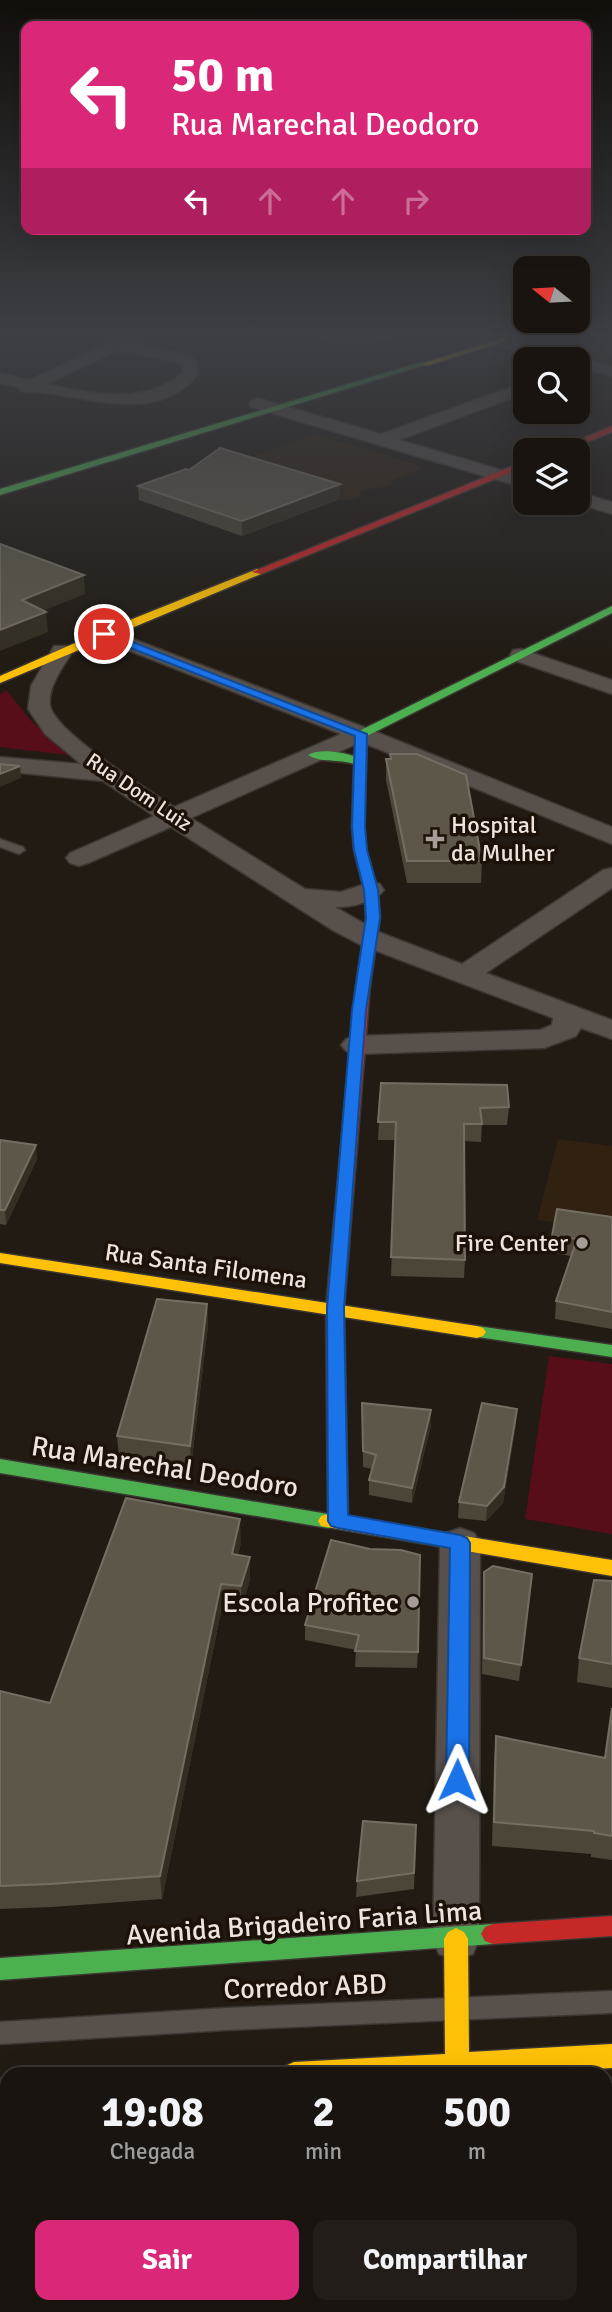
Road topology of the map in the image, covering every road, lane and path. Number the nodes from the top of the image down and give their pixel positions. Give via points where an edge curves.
1 (130, 441) edge
2 (167, 441) edge
3 (385, 441) edge
4 (513, 469) edge
5 (497, 475) junction
6 (513, 480) edge
7 (0, 481) edge
8 (0, 492) edge
9 (590, 502) edge
10 (612, 508) edge
11 (612, 609) edge
12 (104, 634) junction
13 (62, 651) junction
14 (521, 655) junction
15 (0, 680) edge
16 (612, 687) edge
17 (361, 734) junction
18 (314, 755) junction
19 (362, 763) junction
20 (0, 764) edge
21 (109, 774) junction
22 (173, 817) junction
23 (612, 836) edge
24 (0, 842) edge
25 (19, 850) dead end
26 (79, 858) dead end
27 (612, 876) edge
28 (371, 890) junction
29 (303, 897) junction
30 (371, 939) junction
31 (464, 975) junction
32 (568, 1013) junction
33 (612, 1019) edge
34 (612, 1030) edge
35 (356, 1045) junction
36 (0, 1258) edge
37 (335, 1308) junction
38 (612, 1350) edge
39 (0, 1466) edge
40 (338, 1521) junction
41 (460, 1543) junction
42 (612, 1568) edge
43 (612, 1926) edge
44 (456, 1939) junction
45 (0, 1969) edge
46 (612, 2002) edge
47 (457, 2010) junction
48 (0, 2033) edge
49 (612, 2056) edge
50 (457, 2067) edge
51 (490, 2067) edge

1 - 7 street
2 - 8 street
3 - 5 street
4 - 5 street
5 - 6 street
5 - 12 street
9 - 10 street
11 - 14 street
12 - 13 street
12 - 17 street
13 - 15 street
13 - 21 street, Rua Dom Luiz via 40,691 40,712 49,726
14 - 16 street
14 - 17 street
17 - 18 street
17 - 19 street
17 - 23 street
18 - 19 street via 343,756
18 - 22 street
19 - 28 street via 358,827
20 - 21 street
21 - 22 street, Rua Dom Luiz
22 - 26 street
22 - 29 street, Rua Dom Luiz
24 - 25 lane
27 - 31 street
28 - 29 street, Rua Dom Luiz via 343,900
28 - 30 street
29 - 30 street, Rua Dom Luiz
30 - 31 street, Rua Dom Luiz
30 - 35 street
31 - 32 street, Rua Dom Luiz
32 - 33 street
32 - 34 street, Rua Dom Luiz
32 - 35 street via 566,1030 544,1039
35 - 37 street
36 - 37 street, Rua Santa Filomena
37 - 38 street, Rua Santa Filomena via 476,1333
37 - 40 street
39 - 40 street, Rua Marechal Deodoro
40 - 41 street, Rua Marechal Deodoro
41 - 42 street, Rua Marechal Deodoro
41 - 44 street
43 - 44 street, Avenida Brigadeiro Faria Lima
44 - 45 street, Avenida Brigadeiro Faria Lima
44 - 47 street
46 - 47 lane, Corredor ABD
47 - 48 lane, Corredor ABD
47 - 50 street
49 - 51 street

